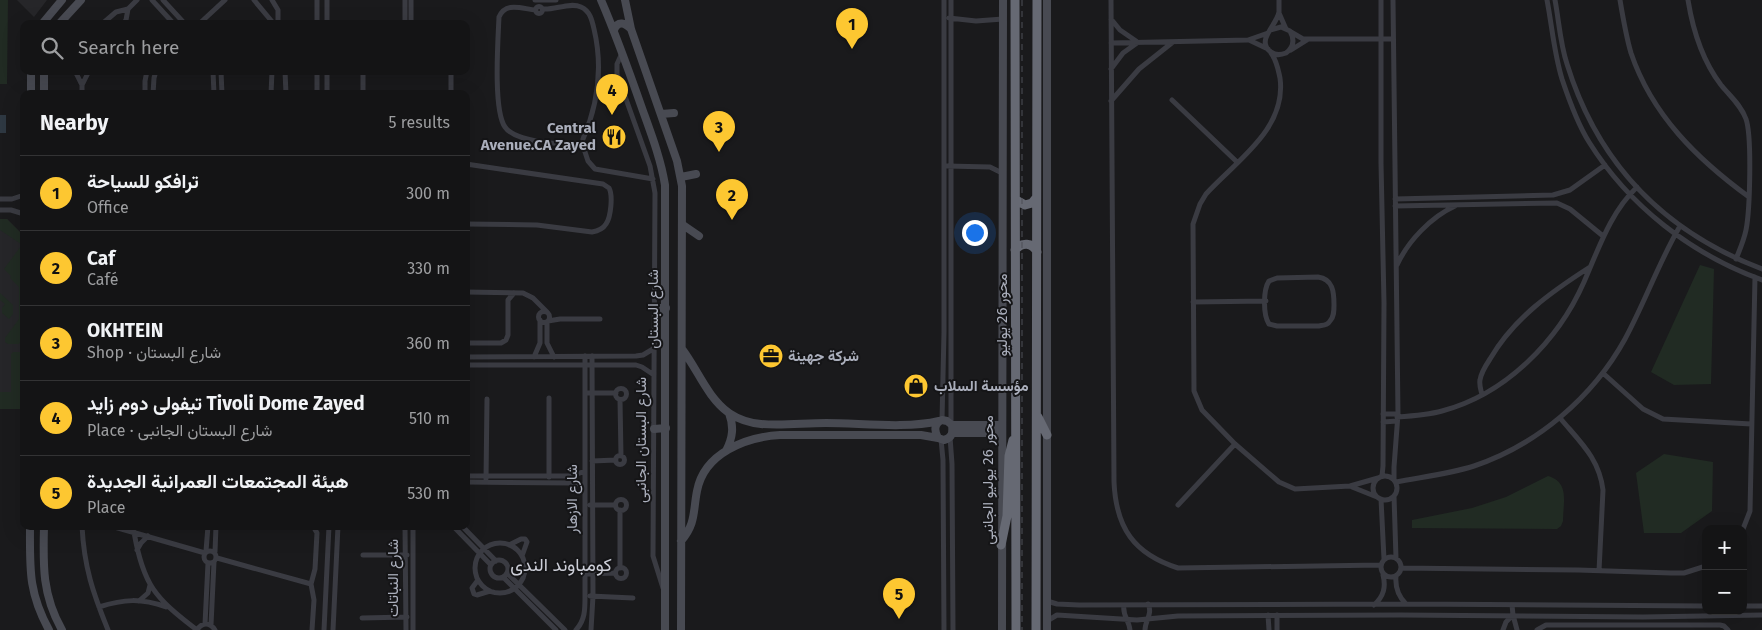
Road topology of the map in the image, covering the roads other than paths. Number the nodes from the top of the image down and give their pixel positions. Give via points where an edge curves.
1 (62, 0) edge
2 (81, 0) edge
3 (137, 0) edge
4 (152, 0) edge
5 (163, 0) edge
6 (225, 0) edge
7 (254, 0) edge
8 (272, 0) edge
9 (317, 0) edge
10 (327, 0) edge
11 (405, 0) edge
12 (411, 0) edge
13 (536, 0) edge
14 (542, 0) edge
15 (556, 0) edge
16 (601, 0) edge
17 (625, 0) edge
18 (944, 0) edge
19 (951, 0) edge
20 (1003, 0) edge
21 (1015, 0) edge
22 (1037, 0) edge
23 (1047, 0) edge
24 (1111, 0) edge
25 (1279, 0) edge
26 (1381, 0) edge
27 (1393, 0) edge
28 (1547, 0) edge
29 (1555, 0) edge
30 (1620, 0) edge
31 (1688, 0) edge
32 (128, 9) junction
33 (539, 9) junction
34 (1279, 12) junction
35 (943, 17) junction
36 (1111, 18) junction
37 (950, 19) junction
38 (1003, 19) junction
39 (45, 20) edge
40 (63, 20) edge
41 (107, 20) edge
42 (126, 20) edge
43 (170, 20) edge
44 (181, 20) edge
45 (203, 20) edge
46 (272, 20) edge
47 (277, 20) edge
48 (317, 20) edge
49 (327, 20) edge
50 (404, 20) edge
51 (411, 20) edge
52 (631, 29) junction
53 (614, 30) junction
54 (1288, 30) junction
55 (1269, 32) junction
56 (1310, 38) junction
57 (1381, 39) junction
58 (1393, 39) junction
59 (1248, 40) junction
60 (1139, 42) junction
61 (1174, 42) junction
62 (1111, 43) junction
63 (1270, 51) junction
64 (1288, 52) junction
65 (623, 53) junction
66 (1111, 69) junction
67 (1278, 69) junction
68 (32, 75) edge
69 (44, 75) edge
70 (77, 75) edge
71 (87, 75) edge
72 (147, 75) edge
73 (155, 75) edge
74 (213, 75) edge
75 (221, 75) edge
76 (272, 75) edge
77 (285, 75) edge
78 (317, 75) edge
79 (327, 75) edge
80 (363, 75) edge
81 (451, 75) edge
82 (943, 81) junction
83 (950, 81) junction
84 (82, 85) junction
85 (31, 90) edge
86 (44, 90) edge
87 (82, 90) edge
88 (145, 90) edge
89 (153, 90) edge
90 (214, 90) edge
91 (222, 90) edge
92 (271, 90) edge
93 (286, 90) edge
94 (317, 90) edge
95 (327, 90) edge
96 (363, 90) edge
97 (451, 90) edge
98 (943, 98) junction
99 (950, 98) junction
100 (1172, 100) dead end
101 (1111, 102) junction
102 (674, 113) dead end
103 (661, 114) junction
104 (1382, 118) junction
105 (1394, 118) junction
106 (580, 144) junction
107 (1238, 162) junction
108 (470, 165) edge
109 (1605, 165) junction
110 (943, 166) junction
111 (950, 166) junction
112 (1002, 173) junction
113 (696, 174) dead end
114 (681, 177) junction
115 (943, 177) junction
116 (950, 177) junction
117 (653, 178) junction
118 (1637, 187) junction
119 (1630, 194) junction
120 (20, 196) edge
121 (1749, 197) junction
122 (1036, 198) junction
123 (1395, 198) junction
124 (0, 199) edge
125 (1016, 200) junction
126 (1458, 204) junction
127 (1396, 206) junction
128 (0, 210) edge
129 (20, 213) edge
130 (470, 224) edge
131 (683, 224) junction
132 (1680, 226) junction
133 (1675, 234) junction
134 (699, 236) dead end
135 (1603, 236) junction
136 (943, 246) junction
137 (950, 247) junction
138 (1015, 250) junction
139 (1037, 252) junction
140 (943, 257) junction
141 (950, 257) junction
142 (1736, 259) junction
143 (1590, 267) junction
144 (1396, 268) junction
145 (1762, 269) edge
146 (1755, 277) junction
147 (1762, 280) edge
148 (470, 292) edge
149 (502, 293) junction
150 (514, 293) junction
151 (508, 300) junction
152 (1266, 301) junction
153 (1193, 302) junction
154 (538, 304) junction
155 (656, 308) junction
156 (666, 308) junction
157 (548, 313) junction
158 (1397, 317) junction
159 (540, 318) junction
160 (560, 318) junction
161 (1384, 318) junction
162 (600, 319) dead end
163 (547, 322) junction
164 (944, 332) junction
165 (952, 332) junction
166 (470, 343) edge
167 (653, 349) junction
168 (682, 349) junction
169 (585, 356) junction
170 (592, 356) junction
171 (470, 357) edge
172 (534, 357) junction
173 (554, 357) junction
174 (470, 365) edge
175 (585, 365) junction
176 (592, 365) junction
177 (1604, 374) junction
178 (654, 375) junction
179 (585, 393) junction
180 (592, 393) junction
181 (616, 393) junction
182 (1482, 395) junction
183 (549, 398) dead end
184 (487, 399) dead end
185 (620, 400) junction
186 (729, 413) junction
187 (1036, 414) junction
188 (1383, 414) junction
189 (1397, 417) junction
190 (1560, 418) junction
191 (941, 420) junction
192 (1383, 422) junction
193 (823, 423) junction
194 (862, 423) junction
195 (921, 424) junction
196 (1751, 424) junction
197 (666, 428) junction
198 (654, 429) junction
199 (1002, 429) junction
200 (951, 430) junction
201 (1016, 433) junction
202 (823, 435) junction
203 (862, 435) junction
204 (921, 435) junction
205 (1046, 435) junction
206 (939, 438) junction
207 (1235, 444) junction
208 (726, 451) junction
209 (621, 456) junction
210 (616, 460) junction
211 (592, 461) junction
212 (585, 472) junction
213 (549, 476) junction
214 (470, 477) edge
215 (1380, 477) junction
216 (486, 479) junction
217 (470, 481) edge
218 (1395, 481) junction
219 (549, 483) junction
220 (585, 485) junction
221 (1350, 486) junction
222 (666, 493) junction
223 (682, 494) junction
224 (1394, 496) junction
225 (1380, 498) junction
226 (1178, 504) dead end
227 (585, 505) junction
228 (592, 505) junction
229 (615, 505) junction
230 (620, 510) junction
231 (1745, 525) edge
232 (30, 530) edge
233 (44, 530) edge
234 (83, 530) edge
235 (125, 530) edge
236 (137, 530) edge
237 (208, 530) edge
238 (216, 530) edge
239 (315, 530) edge
240 (328, 530) edge
241 (338, 530) edge
242 (405, 530) edge
243 (414, 530) edge
244 (457, 530) edge
245 (466, 530) edge
246 (136, 533) junction
247 (148, 536) junction
248 (681, 541) junction
249 (509, 545) junction
250 (1001, 545) junction
251 (484, 549) junction
252 (137, 551) junction
253 (944, 551) junction
254 (952, 551) junction
255 (206, 552) junction
256 (215, 552) junction
257 (480, 553) junction
258 (362, 555) dead end
259 (405, 555) junction
260 (414, 555) junction
261 (522, 556) junction
262 (1396, 558) junction
263 (1384, 559) junction
264 (216, 560) junction
265 (496, 561) junction
266 (208, 562) junction
267 (491, 565) junction
268 (1380, 565) junction
269 (1702, 567) edge
270 (620, 568) junction
271 (1401, 568) junction
272 (1599, 571) junction
273 (615, 573) junction
274 (585, 574) junction
275 (592, 574) junction
276 (505, 575) junction
277 (1383, 575) junction
278 (1396, 576) junction
279 (478, 580) junction
280 (311, 584) junction
281 (150, 585) junction
282 (516, 586) junction
283 (490, 591) junction
284 (665, 593) junction
285 (593, 596) junction
286 (585, 597) junction
287 (633, 598) dead end
288 (139, 601) junction
289 (1047, 601) junction
290 (1056, 604) junction
291 (1148, 604) junction
292 (1374, 604) junction
293 (1406, 604) junction
294 (1124, 605) junction
295 (1512, 605) junction
296 (1702, 606) edge
297 (1747, 606) edge
298 (1762, 606) edge
299 (99, 607) junction
300 (169, 608) junction
301 (1268, 615) junction
302 (1277, 615) junction
303 (1513, 615) junction
304 (1762, 615) edge
305 (1057, 616) junction
306 (406, 617) junction
307 (413, 617) junction
308 (362, 618) dead end
309 (1148, 618) junction
310 (1126, 620) junction
311 (1047, 621) junction
312 (208, 625) junction
313 (49, 630) edge
314 (62, 630) edge
315 (108, 630) edge
316 (197, 630) edge
317 (215, 630) edge
318 (312, 630) edge
319 (324, 630) edge
320 (333, 630) edge
321 (406, 630) edge
322 (413, 630) edge
323 (556, 630) edge
324 (565, 630) edge
325 (576, 630) edge
326 (591, 630) edge
327 (665, 630) edge
328 (681, 630) edge
329 (944, 630) edge
330 (953, 630) edge
331 (1002, 630) edge
332 (1016, 630) edge
333 (1036, 630) edge
334 (1047, 630) edge
335 (1130, 630) edge
336 (1144, 630) edge
337 (1269, 630) edge
338 (1277, 630) edge
339 (1503, 630) edge
340 (1517, 630) edge
341 (1536, 630) edge
342 (1728, 630) edge

1 - 39 street
2 - 40 street
3 - 32 street
4 - 43 street
5 - 44 street
6 - 45 street
7 - 46 street
8 - 47 street via 278,10
9 - 48 street
10 - 49 street
11 - 50 street
12 - 51 street
13 - 14 street
13 - 33 street
14 - 15 street
14 - 33 street
16 - 53 street, شارع البستان
17 - 52 street, شارع البستان
18 - 35 street
19 - 37 street
20 - 38 street, محور 26 يوليو الجانبى
21 - 125 highway, محور 26 يوليو
22 - 122 highway
23 - 205 street
24 - 36 street
25 - 34 street
26 - 57 street
27 - 58 street
28 - 109 street via 1557,61 1569,99 1588,141
29 - 118 street via 1561,44 1580,101 1598,138
30 - 121 street via 1631,53 1651,98 1665,120 1703,161
31 - 121 street via 1701,52 1721,86 1746,118
32 - 41 street via 116,12
32 - 42 street
33 - 106 street via 578,6 586,10 590,18 597,46 598,74 595,103 583,139 585,142
33 - 106 street via 509,7 499,17 501,119 508,131 519,138
34 - 54 street
34 - 55 street
35 - 37 street
35 - 82 street
36 - 60 street via 1120,30
36 - 62 street
37 - 38 street
37 - 83 street
38 - 112 street, محور 26 يوليو الجانبى
52 - 53 street via 620,23
52 - 103 street, شارع البستان
53 - 65 street, شارع البستان
54 - 55 street via 1275,28
54 - 56 street via 1303,39
54 - 64 street via 1294,41
55 - 59 street
55 - 63 street via 1265,38
56 - 57 street
56 - 64 street
57 - 58 street
57 - 104 street
58 - 105 street
59 - 61 street
59 - 63 street
60 - 61 street
60 - 62 street
60 - 66 street via 1123,53
61 - 101 street via 1139,69
62 - 66 street
63 - 64 street via 1276,55
63 - 67 street
64 - 67 street
65 - 117 street, شارع البستان الجانبى via 617,64 617,74
65 - 156 street, شارع البستان via 664,176 667,202
66 - 101 street
67 - 107 street via 1277,112 1262,138
68 - 85 street
69 - 86 street
70 - 84 street
71 - 84 street
72 - 88 street
73 - 89 street
74 - 90 street
75 - 91 street
76 - 92 street
77 - 93 street
78 - 94 street
79 - 95 street
80 - 96 street
81 - 97 street
82 - 83 street
82 - 98 street
83 - 99 street
84 - 87 street
98 - 99 street
98 - 110 street
99 - 111 street
100 - 107 street
101 - 268 street via 1114,482 1115,502 1126,532 1149,555 1178,568
102 - 103 street
103 - 114 street, شارع البستان
104 - 105 street
104 - 161 street
105 - 123 street
106 - 117 street via 595,169
107 - 153 street via 1206,194 1196,214 1193,224
108 - 130 street via 603,184 611,195 608,220 600,230 592,232 537,225
109 - 119 street
109 - 123 street via 1570,190 1553,196
110 - 111 street
110 - 115 street
111 - 112 street via 990,167
111 - 116 street
112 - 199 street, محور 26 يوليو الجانبى
113 - 114 street
114 - 131 street, شارع البستان
115 - 116 street
115 - 136 street
116 - 137 street
117 - 155 street, شارع البستان الجانبى
118 - 119 street
118 - 132 street
119 - 133 street
119 - 135 street
120 - 124 street
121 - 142 street via 1746,229
122 - 125 highway via 1025,205
122 - 139 highway
123 - 127 street
125 - 138 highway, محور 26 يوليو
126 - 127 street
126 - 135 street via 1558,203
126 - 144 street via 1422,230 1406,248
127 - 144 street
128 - 129 street
131 - 134 street
131 - 168 street, شارع البستان
132 - 133 street
132 - 142 street
133 - 146 street via 1716,260
133 - 177 street via 1635,319
135 - 143 street
136 - 137 street
136 - 140 street
137 - 141 street
138 - 139 highway via 1025,244
138 - 201 highway, محور 26 يوليو
139 - 187 highway
140 - 141 street
140 - 164 street
141 - 165 street
142 - 145 street
143 - 182 street via 1570,309 1546,342 1518,371
143 - 182 street via 1546,296 1510,331 1481,376
144 - 158 street
146 - 147 street
146 - 196 street
148 - 149 street
149 - 150 street
149 - 151 street
150 - 151 street
150 - 154 street via 526,294
151 - 166 street via 506,340 501,343
152 - 152 street via 1267,320 1273,325 1320,326 1333,317 1334,291 1324,278 1273,279 1266,285
152 - 153 street
153 - 207 street via 1194,391 1202,410
154 - 157 street
154 - 159 street
155 - 156 street
155 - 167 street, شارع البستان الجانبى
156 - 197 street, شارع البستان
157 - 159 street via 542,312
157 - 160 street
157 - 163 street
158 - 161 street
158 - 189 street
159 - 163 street
159 - 172 street via 540,343
160 - 162 street
160 - 163 street
161 - 188 street
163 - 173 street via 547,343
164 - 165 street
164 - 191 street
165 - 200 street
167 - 170 street via 636,356
167 - 178 street, شارع البستان الجانبى
168 - 186 street via 708,391
168 - 223 street, شارع البستان
169 - 170 street
169 - 173 street
169 - 175 street, شارع الازهار
170 - 176 street, شارع الازهار
171 - 172 street
172 - 173 street
174 - 175 street
175 - 176 street
175 - 179 street, شارع الازهار
176 - 178 street via 636,365
176 - 180 street, شارع الازهار
177 - 190 street
177 - 196 street via 1643,409 1662,419
178 - 198 street, شارع البستان الجانبى
179 - 180 street
179 - 212 street, شارع الازهار
180 - 181 street
180 - 211 street, شارع الازهار
181 - 185 street
181 - 185 street via 622,389 626,392 625,398
182 - 189 street via 1444,410
183 - 213 street
184 - 216 street
185 - 209 street
186 - 193 street via 760,424
186 - 208 street via 733,431
187 - 205 highway
187 - 333 highway
188 - 189 street
188 - 192 street
189 - 192 street
189 - 218 street
190 - 218 street via 1494,458 1454,472
190 - 272 street via 1588,450 1602,479
191 - 195 street
191 - 200 street
191 - 206 street via 935,429
192 - 215 street
193 - 194 street
193 - 202 street
194 - 195 street
194 - 203 street
195 - 204 street
196 - 231 street via 1750,511
197 - 198 street
197 - 222 street, شارع البستان
198 - 284 street, شارع البستان الجانبى via 654,556
199 - 200 street
199 - 250 street, محور 26 يوليو الجانبى
200 - 206 street
200 - 254 street
201 - 250 highway via 1009,456 1007,509
201 - 332 highway, محور 26 يوليو
202 - 203 street
202 - 208 street via 766,436
203 - 204 street
204 - 206 street
205 - 289 street
206 - 253 street via 943,460
207 - 221 street via 1261,469 1288,487
207 - 226 street
208 - 248 street via 702,476 692,525
209 - 210 street
209 - 210 street via 625,459 624,464 618,464
210 - 211 street
211 - 228 street, شارع الازهار
212 - 213 street via 577,476
212 - 220 street, شارع الازهار
213 - 216 street
213 - 219 street
214 - 216 street
215 - 218 street via 1388,476
215 - 221 street
215 - 225 street via 1373,490
216 - 217 street
216 - 219 street
218 - 224 street via 1398,490
219 - 220 street
220 - 227 street, شارع الازهار
221 - 225 street
222 - 223 street
222 - 284 street, شارع البستان
223 - 248 street, شارع البستان
224 - 225 street via 1388,500
224 - 262 street
225 - 263 street
227 - 228 street
227 - 274 street, شارع الازهار
228 - 229 street
228 - 275 street, شارع الازهار
229 - 230 street
229 - 230 street via 618,500 624,500 626,506
230 - 270 street
232 - 313 street via 30,581 36,605
233 - 314 street via 45,585
234 - 299 street via 89,579
235 - 246 street
236 - 246 street
237 - 255 street
238 - 256 street
239 - 280 street via 315,569
240 - 319 street
241 - 320 street
242 - 259 street, شارع النباتات
243 - 260 street, شارع النباتات
244 - 257 street
245 - 251 street
246 - 247 street
246 - 252 street
247 - 252 street
247 - 255 street
248 - 328 street, شارع البستان
249 - 251 street via 496,543
249 - 261 street
249 - 261 street via 525,539 527,545
250 - 331 street, محور 26 يوليو الجانبى
251 - 257 street
251 - 265 street
252 - 281 street
253 - 254 street
253 - 329 street
254 - 330 street
255 - 256 street
255 - 266 street via 204,558
256 - 264 street
257 - 267 street
257 - 279 street via 475,566
258 - 259 street
259 - 260 street
259 - 306 street, شارع النباتات
260 - 307 street, شارع النباتات
261 - 282 street via 524,570
262 - 263 street
262 - 271 street
263 - 268 street
264 - 266 street
264 - 280 street
264 - 312 street
265 - 267 street
265 - 276 street via 507,564
266 - 312 street
267 - 276 street via 495,576
268 - 277 street
269 - 272 street via 1684,573
270 - 273 street
270 - 273 street via 626,572 624,578 618,578
271 - 272 street
271 - 278 street
273 - 275 street
274 - 275 street
274 - 286 street, شارع الازهار
275 - 285 street, شارع الازهار
276 - 282 street
277 - 278 street
277 - 292 street via 1384,590 1381,599
278 - 293 street via 1397,589
279 - 283 street
279 - 283 street via 472,588 474,594
280 - 318 street via 314,600
281 - 288 street via 148,593
281 - 300 street
282 - 283 street via 502,593
282 - 323 street
282 - 324 street
284 - 327 street, شارع البستان
285 - 286 street
285 - 287 street
285 - 326 street, شارع الازهار
286 - 325 street, شارع الازهار via 582,622
288 - 299 street via 122,600
288 - 300 street
289 - 290 street
289 - 311 street
290 - 294 street
290 - 305 street via 1054,611
291 - 292 street
291 - 294 street
291 - 309 street
292 - 293 street
293 - 295 street
294 - 310 street
295 - 296 street
295 - 303 street
297 - 298 street
299 - 315 street
300 - 316 street
301 - 302 street
301 - 309 street
301 - 337 street
302 - 303 street
302 - 338 street
303 - 304 street
303 - 339 street
303 - 340 street
305 - 310 street
305 - 311 street
306 - 307 street
306 - 308 street
306 - 321 street, شارع النباتات
307 - 322 street, شارع النباتات
309 - 310 street
309 - 336 street
310 - 335 street
311 - 334 street
312 - 316 street
312 - 317 street
341 - 342 street via 1546,625 1720,625

